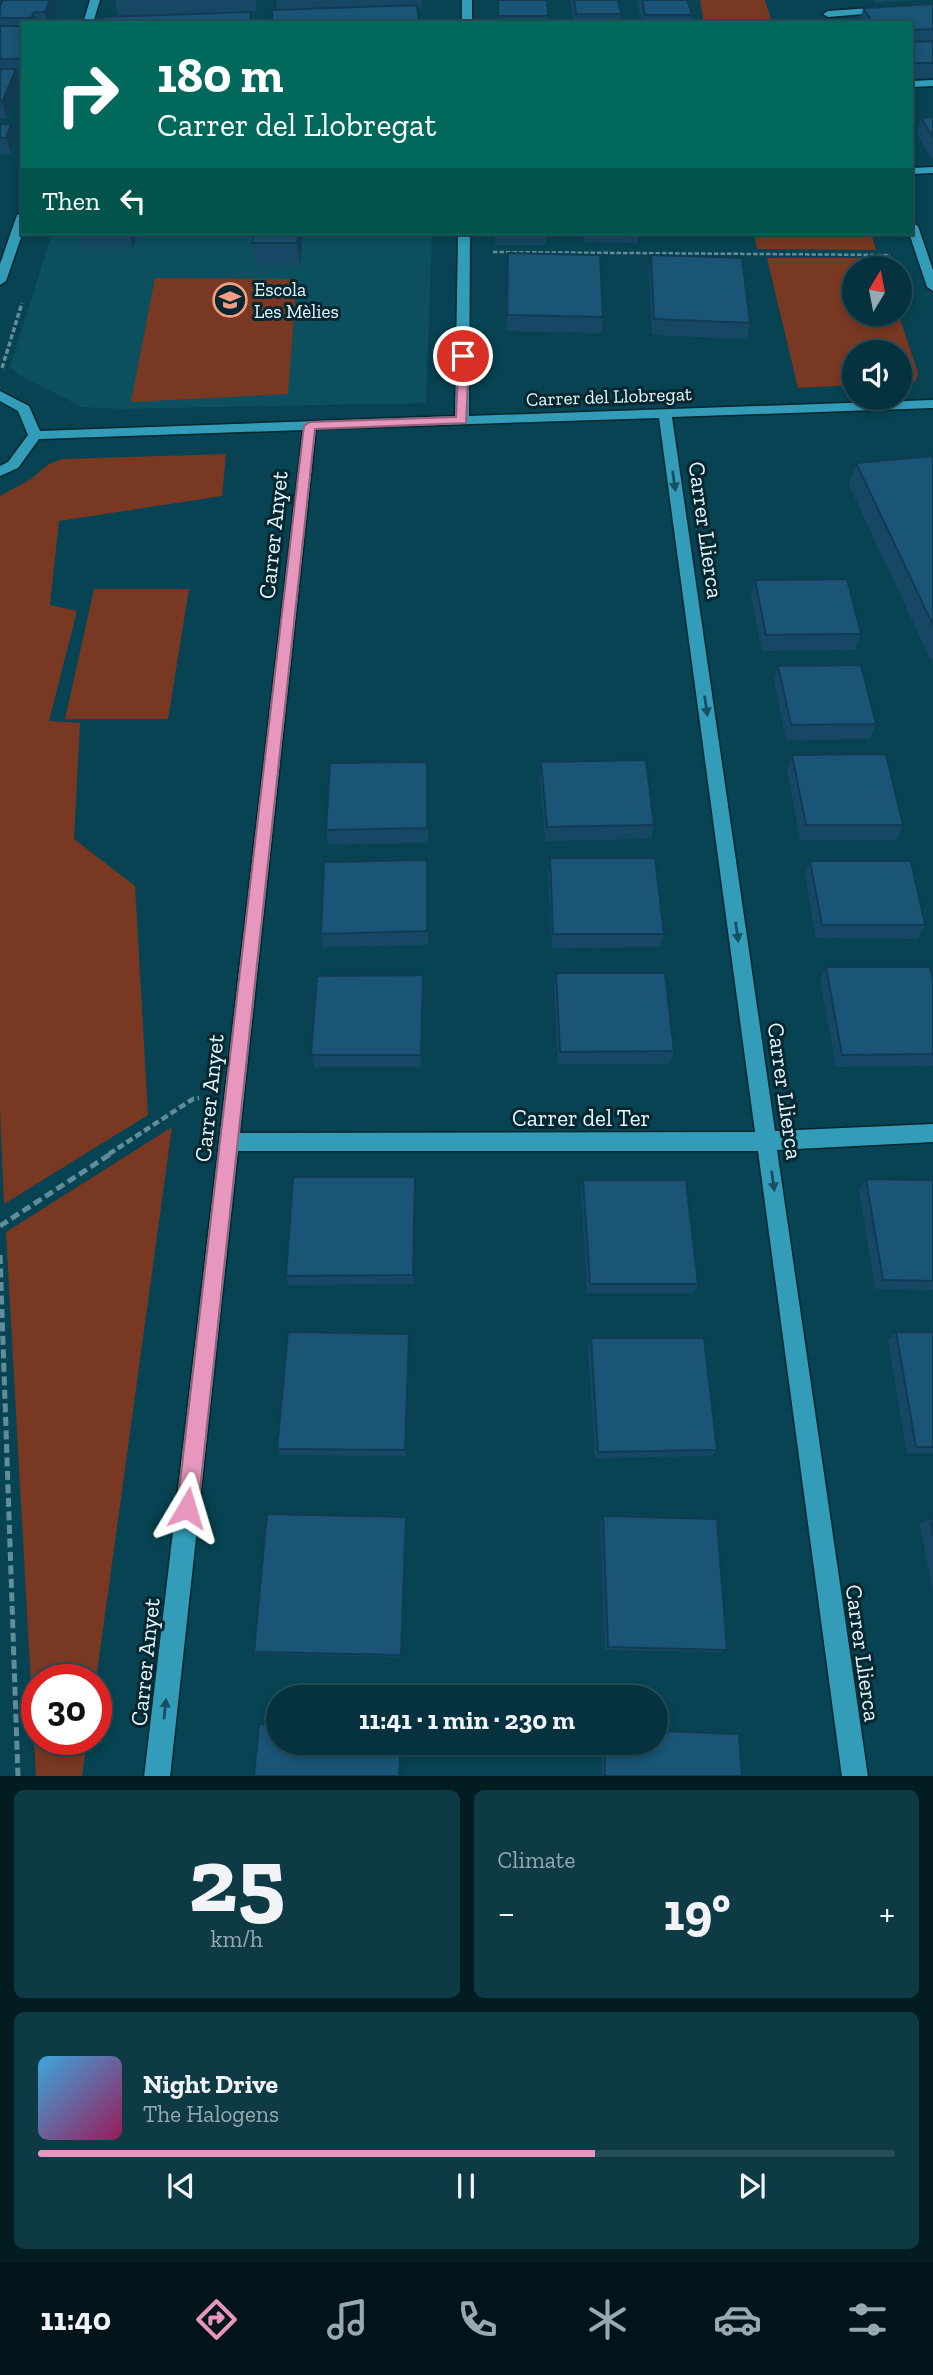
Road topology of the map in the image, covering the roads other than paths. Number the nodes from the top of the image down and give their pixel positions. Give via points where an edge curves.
1 (95, 0) edge
2 (467, 0) edge
3 (823, 0) edge
4 (894, 10) edge
5 (829, 18) edge
6 (89, 21) edge
7 (467, 21) edge
8 (933, 83) edge
9 (913, 85) edge
10 (933, 170) edge
11 (913, 171) edge
12 (21, 221) edge
13 (913, 229) edge
14 (464, 235) edge
15 (933, 243) edge
16 (920, 249) junction
17 (0, 281) edge
18 (933, 287) edge
19 (0, 395) edge
20 (933, 404) edge
21 (665, 414) junction
22 (462, 421) junction
23 (310, 426) junction
24 (35, 435) junction
25 (0, 472) edge
26 (933, 1133) edge
27 (228, 1142) junction
28 (768, 1142) junction
29 (157, 1776) edge
30 (855, 1776) edge

1 - 6 street
2 - 7 street
3 - 5 street
4 - 5 street
8 - 9 street
10 - 11 street
12 - 17 street
13 - 16 street
14 - 22 street
15 - 16 street
16 - 18 street
19 - 24 street via 24,410
20 - 21 street, Carrer del Llobregat
21 - 22 street, Carrer del Llobregat
21 -> 28 street, Carrer Llierca
22 - 23 street, Carrer del Llobregat
23 - 24 street, Carrer del Llobregat
23 - 27 street, Carrer Anyet
24 - 25 street via 13,465
26 - 28 street, Carrer del Ter
27 - 28 street, Carrer del Ter
29 -> 27 street, Carrer Anyet
28 -> 30 street, Carrer Llierca

